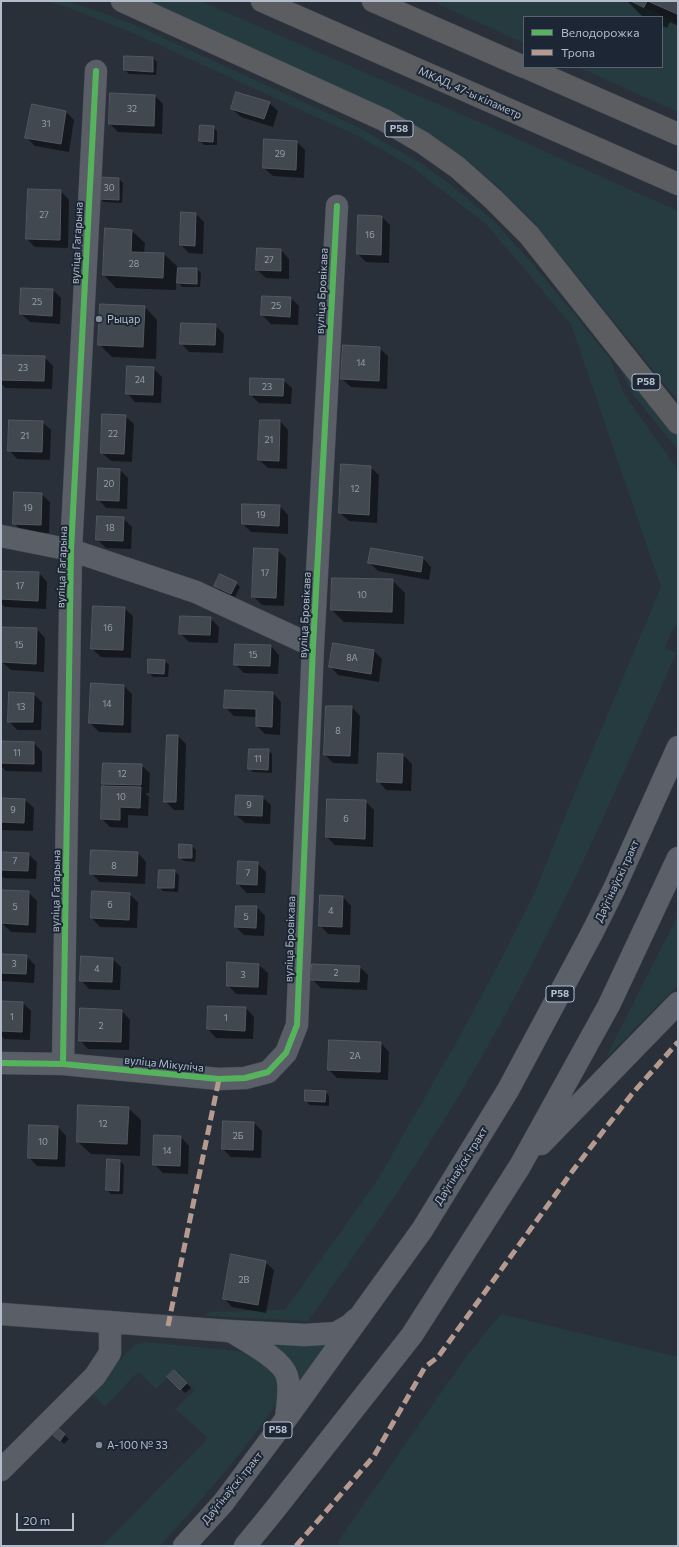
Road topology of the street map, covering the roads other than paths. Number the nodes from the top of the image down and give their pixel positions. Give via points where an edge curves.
1 (122, 1) edge
2 (262, 1) edge
3 (373, 1) edge
4 (523, 67) edge
5 (526, 68) edge
6 (96, 70) dead end
7 (678, 134) edge
8 (678, 184) edge
9 (336, 206) dead end
10 (678, 423) edge
11 (1, 536) edge
12 (72, 550) junction
13 (313, 646) junction
14 (678, 747) edge
15 (678, 858) edge
16 (678, 1002) edge
17 (297, 1025) joint
18 (1, 1062) edge
19 (63, 1064) junction
20 (520, 1166) junction
21 (366, 1310) junction
22 (1, 1314) edge
23 (110, 1322) junction
24 (229, 1331) junction
25 (286, 1419) junction
26 (1, 1470) edge
27 (184, 1546) edge
28 (245, 1546) edge

1 - 10 highway, Р58 via 384,120 457,167 529,235
2 - 8 highway, МКАД, 47-ы кіламетр
3 - 4 highway
5 - 7 highway
6 - 12 street, вуліца Гагарына
9 - 13 street, вуліца Бровікава
11 - 12 street
12 - 13 street via 196,592
12 - 19 street, вуліца Гагарына
13 - 17 street, вуліца Бровікава
14 - 21 main road, Даўгінаўскі тракт / Р58 via 614,889 508,1090 422,1230
15 - 20 main road via 610,1005
16 - 20 main road
17 - 19 street, вуліца Мікуліча via 286,1054 268,1072 246,1078 219,1079
18 - 19 street, вуліца Мікуліча
20 - 28 main road via 412,1335
21 - 24 main road via 350,1325 336,1333 305,1335
21 - 25 main road, Даўгінаўскі тракт / Р58
22 - 23 street
23 - 24 street
23 - 26 street via 110,1353 95,1376
24 - 25 main road via 272,1357 287,1375
25 - 27 main road, Даўгінаўскі тракт / Р58 via 223,1503

